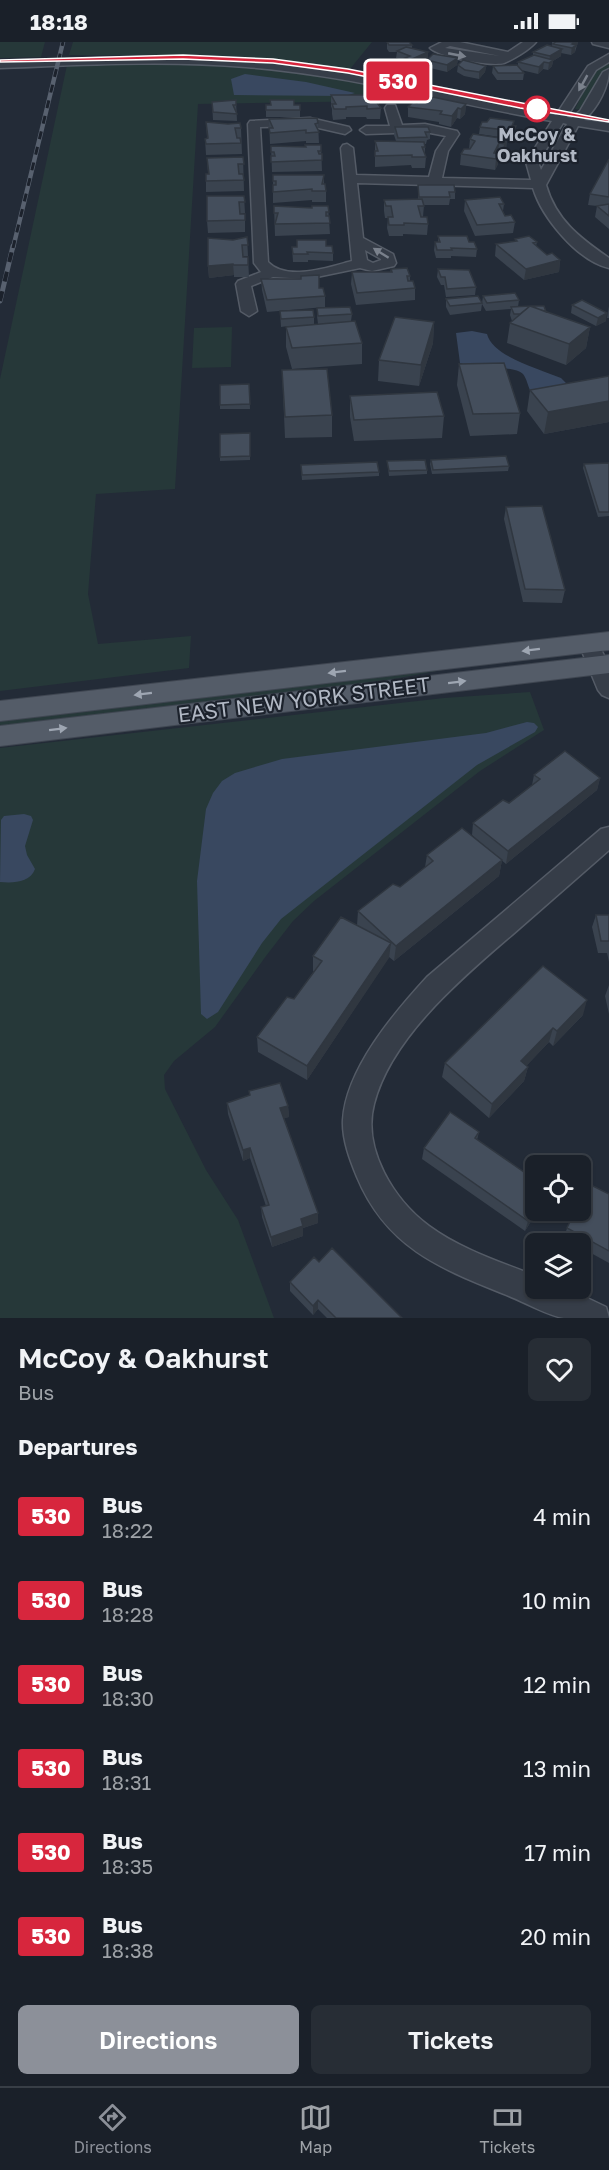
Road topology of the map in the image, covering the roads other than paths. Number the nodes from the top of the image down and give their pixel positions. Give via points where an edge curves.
1 (531, 42) edge
2 (597, 42) edge
3 (609, 45) edge
4 (509, 55) junction
5 (609, 57) edge
6 (0, 60) edge
7 (0, 65) edge
8 (609, 72) edge
9 (252, 107) dead end
10 (391, 108) dead end
11 (559, 117) junction
12 (576, 119) junction
13 (609, 120) edge
14 (250, 126) junction
15 (609, 127) edge
16 (397, 129) junction
17 (345, 130) junction
18 (366, 130) junction
19 (347, 148) junction
20 (349, 179) junction
21 (435, 180) junction
22 (540, 184) junction
23 (357, 240) junction
24 (360, 263) junction
25 (609, 264) edge
26 (271, 273) junction
27 (249, 311) dead end
28 (601, 654) edge
29 (609, 690) edge
30 (0, 711) edge
31 (0, 736) edge
32 (609, 836) edge
33 (595, 1318) edge

1 - 4 street
2 - 3 street
4 -> 4 street via 449,43 435,48 491,61
5 -> 11 street via 591,68
6 - 11 street via 177,57 273,61 348,71
7 - 11 street via 188,61 280,67
8 - 12 street via 585,113
9 - 14 street
10 - 16 street
11 - 12 street
11 - 22 street via 532,162
12 - 13 street
12 - 15 street
12 - 22 street
14 - 17 street via 310,122
14 - 26 street via 252,199 261,263
16 - 18 street
16 - 21 street via 425,128 453,134 442,152
17 - 18 street
17 - 19 street via 342,138
18 - 19 street via 368,138
19 - 20 street
20 - 21 street
20 - 23 street
21 - 22 street
22 - 25 street via 557,223
23 - 24 street
24 -> 23 street via 379,267 390,260
24 - 26 street via 326,272 284,276
26 - 27 street via 243,284
28 - 29 street
28 -> 30 main road, EAST NEW YORK STREET
31 -> 28 main road, EAST NEW YORK STREET
32 - 33 street via 420,1002 368,1081 357,1120 365,1163 382,1197 417,1235 460,1261

